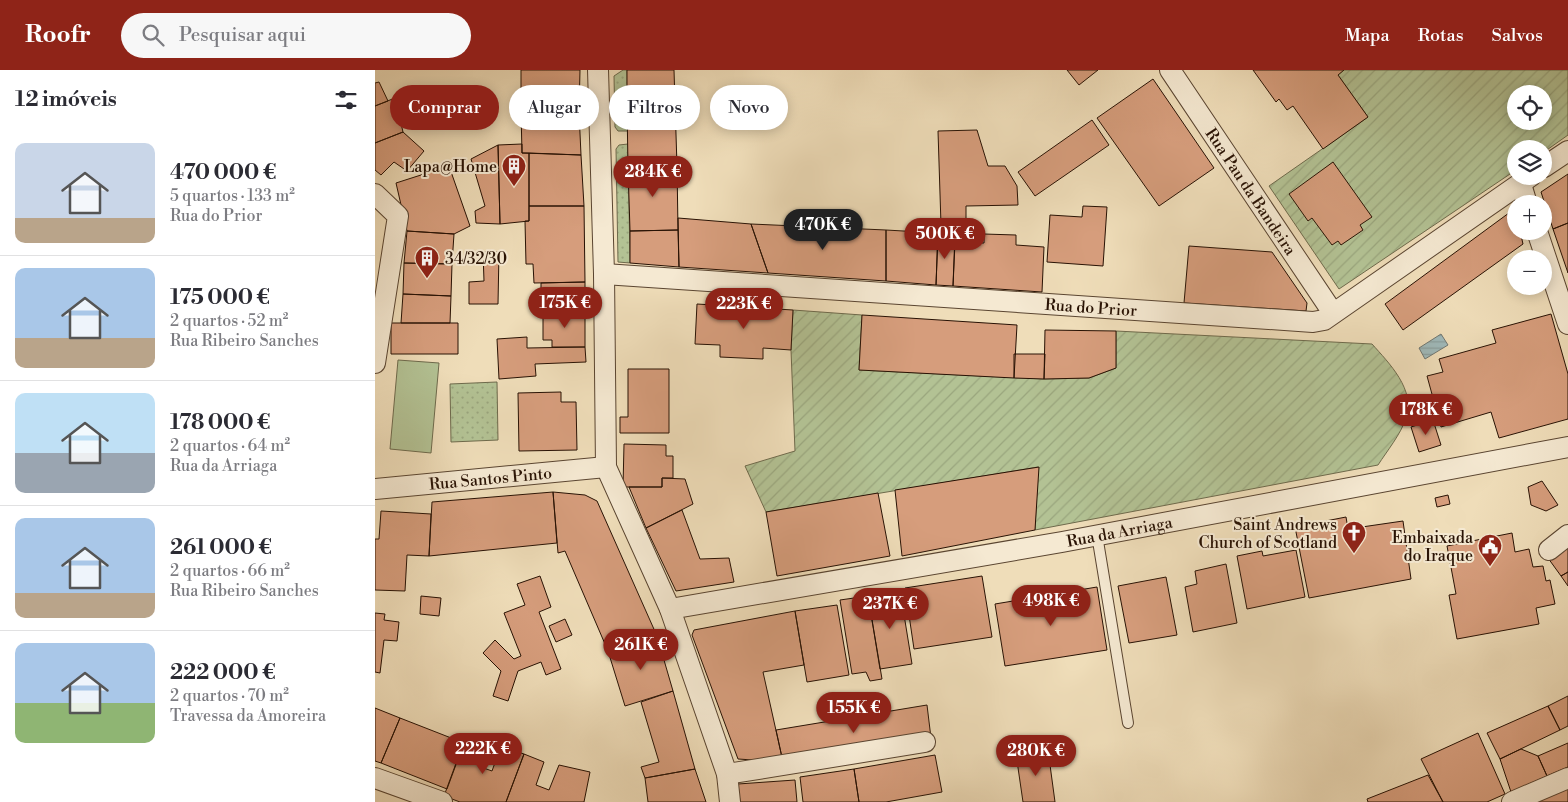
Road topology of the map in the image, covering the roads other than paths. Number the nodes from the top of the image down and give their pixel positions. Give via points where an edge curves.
1 (598, 70) edge
2 (1170, 70) edge
3 (1568, 151) edge
4 (1552, 162) edge
5 (1519, 185) edge
6 (375, 194) edge
7 (1540, 240) edge
8 (604, 274) junction
9 (1333, 313) junction
10 (1568, 324) edge
11 (375, 362) edge
12 (1568, 447) edge
13 (607, 467) junction
14 (375, 489) edge
15 (1097, 535) junction
16 (1568, 535) edge
17 (1549, 550) dead end
18 (670, 609) junction
19 (1128, 724) dead end
20 (925, 742) dead end
21 (727, 774) junction
22 (375, 778) edge
23 (1568, 778) edge
24 (421, 799) edge
25 (442, 802) edge
26 (730, 802) edge
27 (1512, 802) edge

1 - 8 street
2 - 9 street, Rua Pau da Bandeira
3 - 4 street
5 - 9 street, Rua do Prior
6 - 11 street via 397,216
7 - 10 street
8 - 9 street, Rua do Prior via 1313,322 1324,320
8 - 13 street
12 - 15 street, Rua da Arriaga
13 - 14 street, Rua Santos Pinto
13 - 18 street
15 - 18 street, Rua da Arriaga
15 - 19 lane
16 - 17 street
18 - 21 street
20 - 21 street
21 - 26 street
22 - 24 street
23 - 27 street
24 - 25 street

